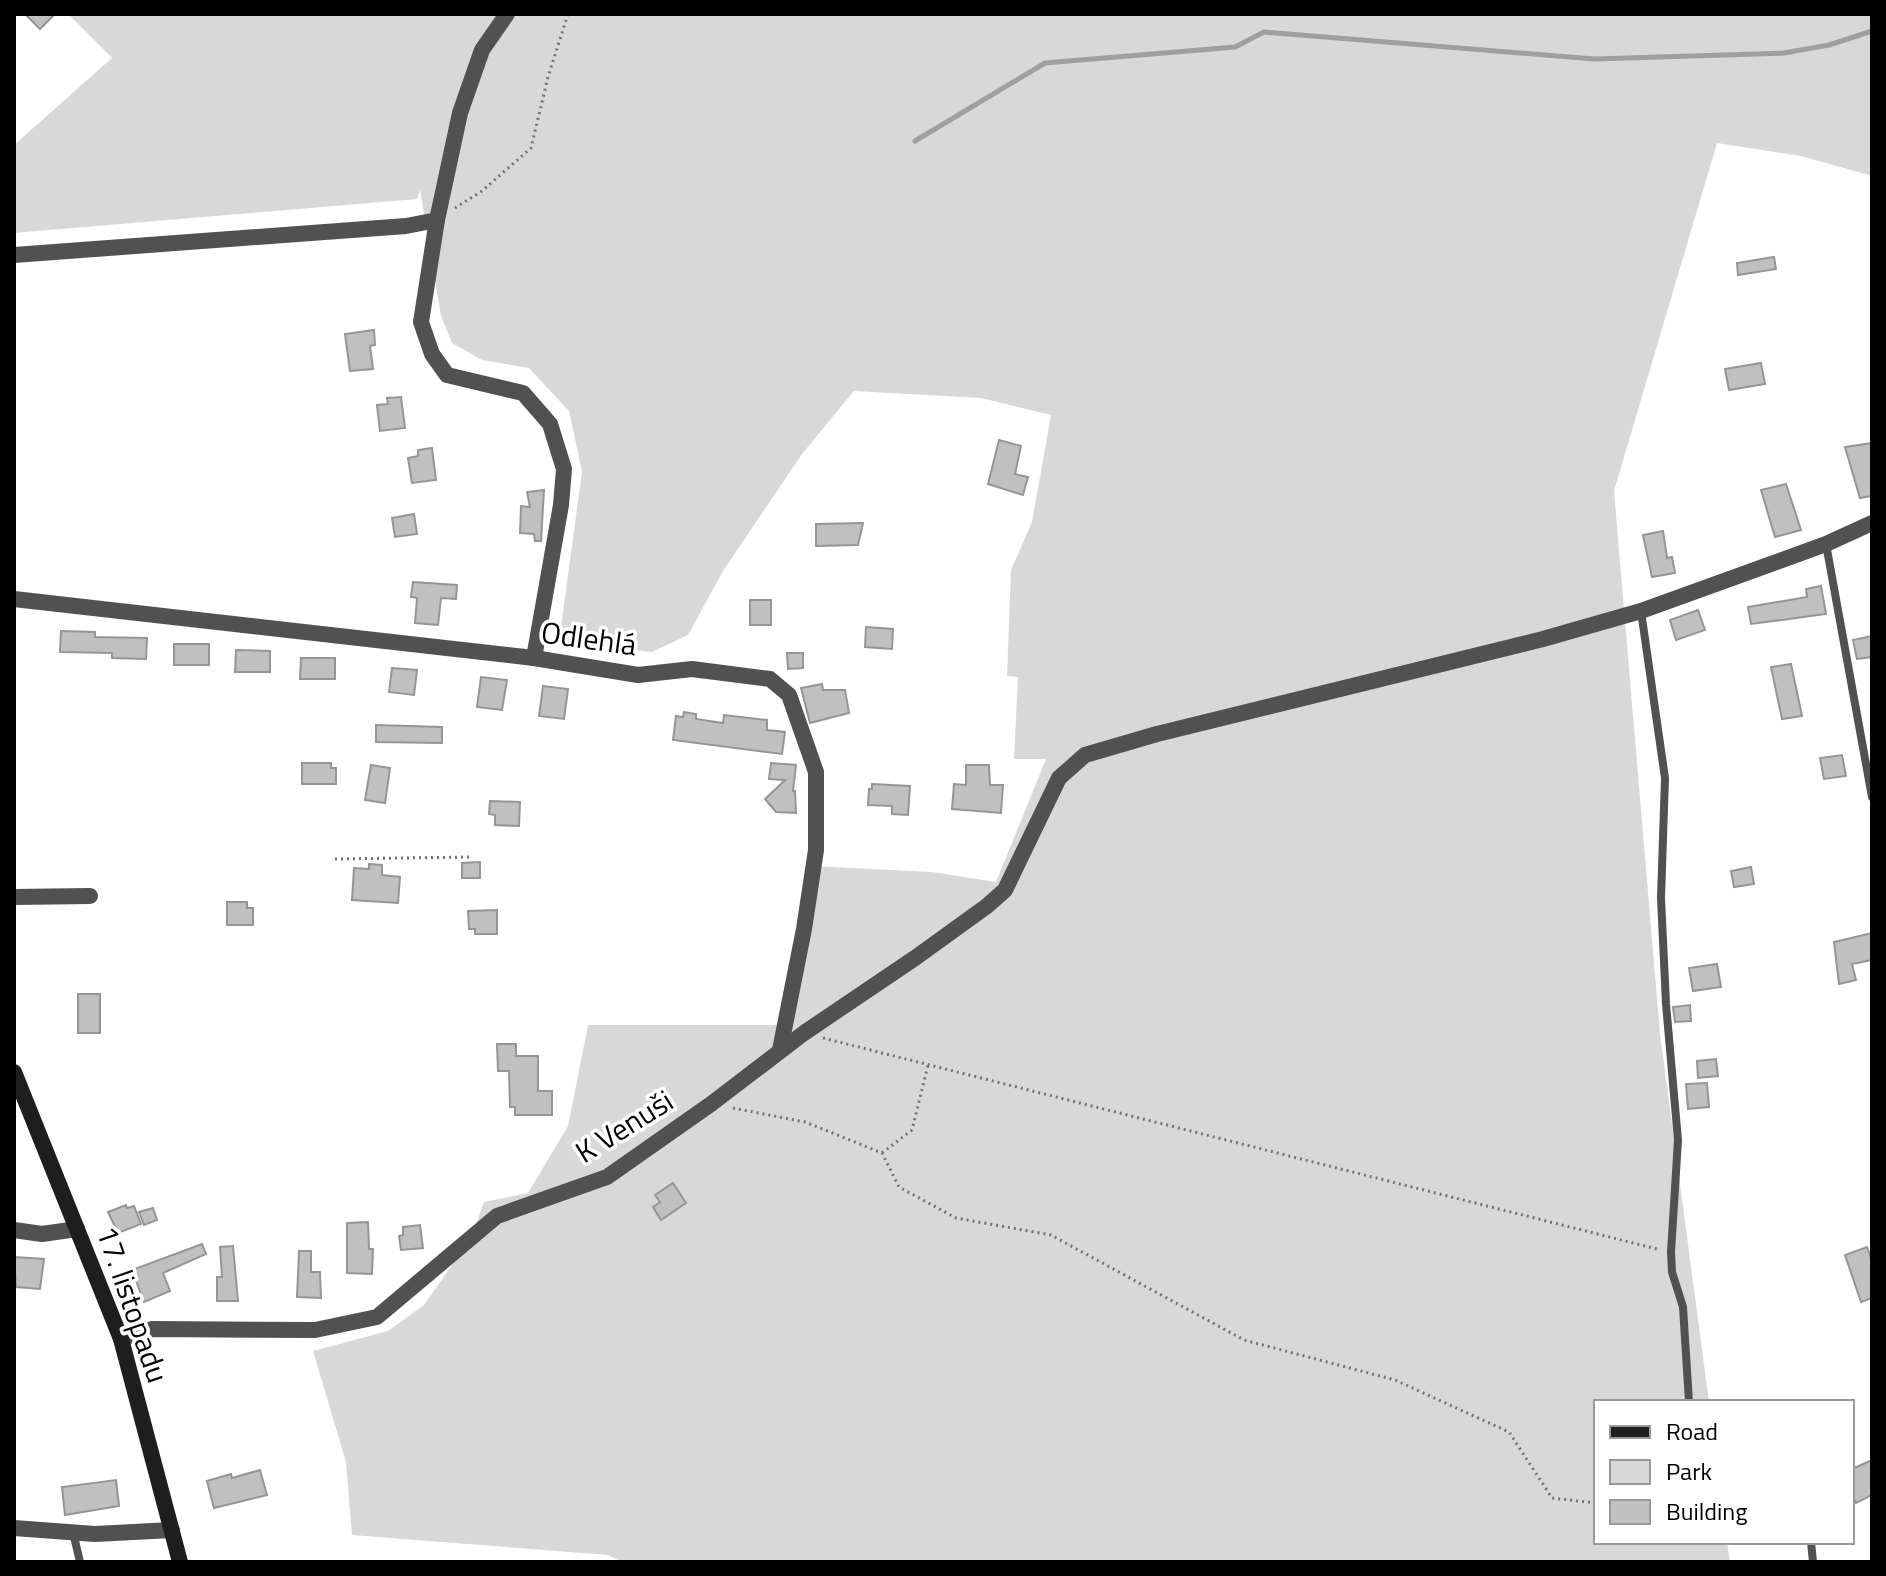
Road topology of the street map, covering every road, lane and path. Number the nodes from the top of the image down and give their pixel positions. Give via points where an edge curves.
1 (507, 14) edge
2 (568, 14) edge
3 (437, 220) junction
4 (14, 255) edge
5 (1872, 523) edge
6 (1826, 544) junction
7 (14, 599) edge
8 (1641, 611) junction
9 (534, 658) junction
10 (1872, 797) edge
11 (471, 857) dead end
12 (335, 859) dead end
13 (90, 896) dead end
14 (14, 897) edge
15 (804, 1033) junction
16 (780, 1050) junction
17 (928, 1064) junction
18 (14, 1072) edge
19 (711, 1104) junction
20 (882, 1153) junction
21 (77, 1229) junction
22 (14, 1230) edge
23 (1671, 1252) junction
24 (121, 1339) junction
25 (1689, 1400) edge
26 (1594, 1503) edge
27 (14, 1528) edge
28 (172, 1530) junction
29 (73, 1532) junction
30 (80, 1562) edge
31 (180, 1562) edge

1 - 3 street via 482,50 460,113
2 - 3 path via 531,148 482,191
3 - 4 street
3 - 9 street via 421,322 432,354 447,375 523,393 550,424 564,469
5 - 6 street
6 - 8 street
6 - 10 lane
7 - 9 street, Odlehlá
8 - 15 street, K Venuši via 1085,755 1059,778 1005,890
8 - 23 lane via 1665,778 1661,898 1678,1140
9 - 16 street, Odlehlá via 638,675 692,669 745,675 770,679 789,695 816,772 816,850
11 - 12 path
13 - 14 street
15 - 16 street, K Venuši
15 - 17 path
16 - 19 street, K Venuši
17 - 20 path via 912,1130
17 - 23 path
18 - 21 main road, 17. listopadu
19 - 20 path via 805,1122
19 - 24 street, K Venuši via 607,1177 497,1216 377,1317 315,1330 152,1329
20 - 26 path via 899,1187 956,1218 1051,1235 1244,1340 1395,1380 1509,1432 1552,1498
21 - 22 street via 42,1234
21 - 24 main road, 17. listopadu
23 - 25 lane via 1683,1307
24 - 28 main road, 17. listopadu
27 - 29 street
28 - 29 street
28 - 31 main road, 17. listopadu
29 - 30 lane

